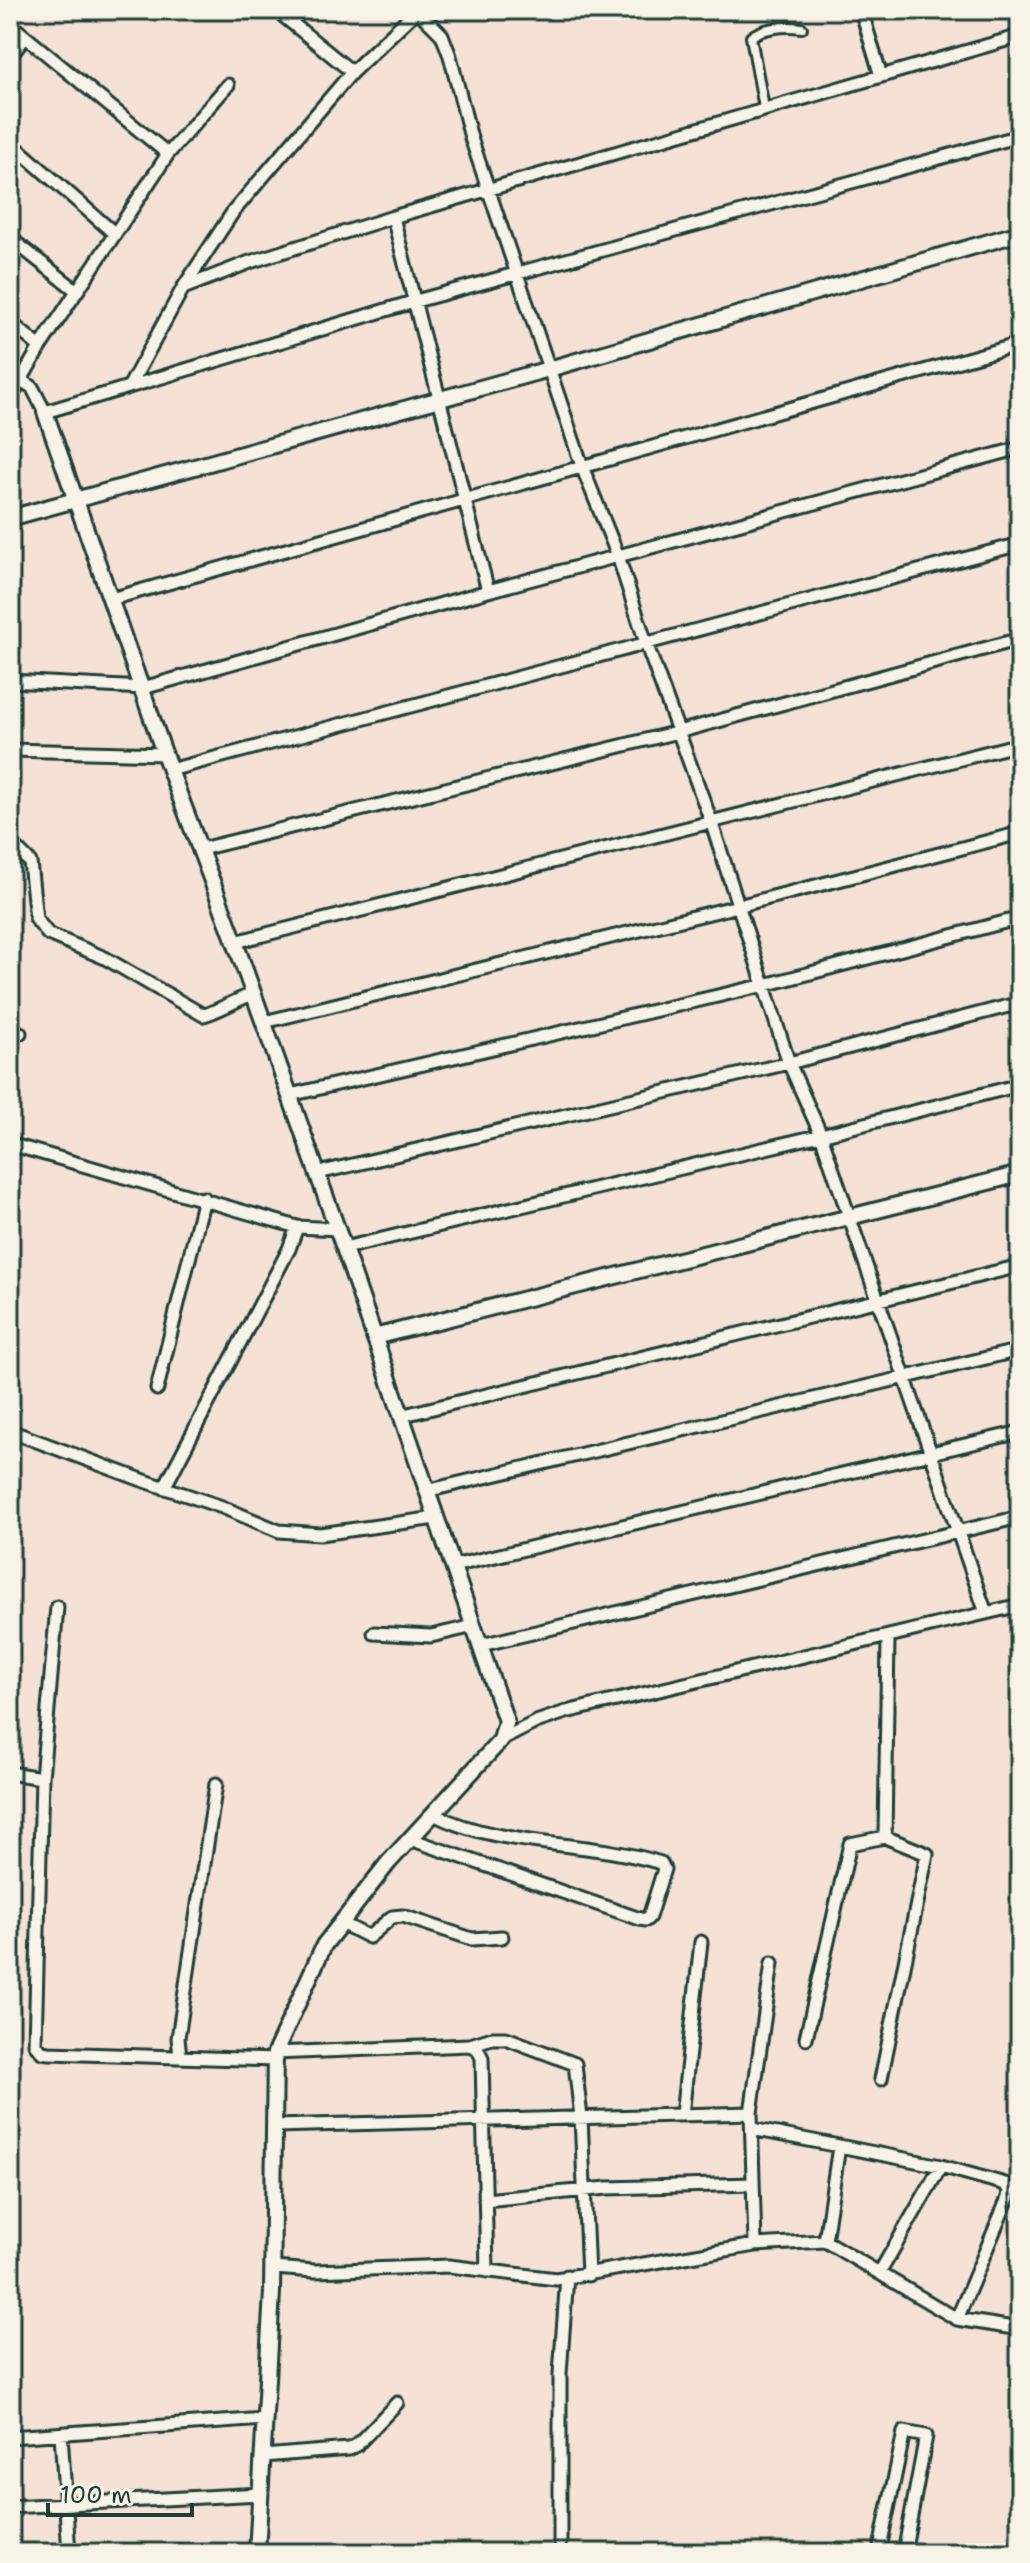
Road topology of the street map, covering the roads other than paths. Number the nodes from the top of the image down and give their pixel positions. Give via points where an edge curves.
1 (276, 10) edge
2 (417, 10) edge
3 (861, 10) edge
4 (10, 24) edge
5 (802, 28) dead end
6 (1020, 36) edge
7 (25, 37) junction
8 (10, 57) edge
9 (352, 72) junction
10 (881, 76) junction
11 (228, 85) dead end
12 (764, 108) junction
13 (1020, 136) edge
14 (10, 142) edge
15 (168, 154) junction
16 (489, 188) junction
17 (393, 217) junction
18 (1020, 233) edge
19 (115, 234) junction
20 (10, 238) edge
21 (518, 275) junction
22 (183, 288) junction
23 (77, 291) junction
24 (416, 301) junction
25 (10, 322) edge
26 (1020, 344) edge
27 (40, 347) junction
28 (549, 369) junction
29 (21, 380) junction
30 (129, 387) junction
31 (10, 399) edge
32 (439, 399) junction
33 (45, 412) junction
34 (1020, 448) edge
35 (583, 469) junction
36 (466, 499) junction
37 (77, 501) junction
38 (11, 520) edge
39 (1020, 544) edge
40 (618, 556) junction
41 (488, 591) junction
42 (111, 599) junction
43 (1020, 639) edge
44 (646, 643) junction
45 (10, 681) edge
46 (143, 688) junction
47 (678, 732) junction
48 (1020, 744) edge
49 (10, 750) edge
50 (166, 754) junction
51 (170, 770) junction
52 (712, 824) junction
53 (1020, 833) edge
54 (10, 846) edge
55 (201, 849) junction
56 (738, 906) junction
57 (1020, 918) edge
58 (235, 942) junction
59 (765, 985) junction
60 (253, 994) junction
61 (1020, 1003) edge
62 (264, 1022) junction
63 (789, 1063) junction
64 (1020, 1085) edge
65 (290, 1095) junction
66 (821, 1135) junction
67 (10, 1144) edge
68 (318, 1173) junction
69 (1020, 1174) edge
70 (204, 1198) junction
71 (848, 1217) junction
72 (297, 1227) junction
73 (338, 1229) junction
74 (344, 1248) junction
75 (1020, 1266) edge
76 (877, 1301) junction
77 (374, 1337) junction
78 (1020, 1350) edge
79 (905, 1379) junction
80 (157, 1389) dead end
81 (400, 1416) junction
82 (10, 1431) edge
83 (1020, 1432) edge
84 (931, 1453) junction
85 (164, 1488) junction
86 (426, 1491) junction
87 (1020, 1517) edge
88 (436, 1518) junction
89 (958, 1532) junction
90 (453, 1566) junction
91 (1020, 1605) edge
92 (57, 1607) dead end
93 (986, 1613) junction
94 (474, 1626) junction
95 (374, 1633) dead end
96 (888, 1638) junction
97 (481, 1645) junction
98 (501, 1740) junction
99 (10, 1773) edge
100 (42, 1778) junction
101 (216, 1784) dead end
102 (433, 1814) junction
103 (885, 1837) junction
104 (410, 1839) junction
105 (341, 1923) junction
106 (502, 1937) dead end
107 (701, 1942) dead end
108 (772, 1963) dead end
109 (806, 2038) dead end
110 (469, 2045) junction
111 (180, 2056) junction
112 (275, 2057) junction
113 (881, 2079) dead end
114 (751, 2113) junction
115 (682, 2115) junction
116 (581, 2117) junction
117 (482, 2122) junction
118 (275, 2126) junction
119 (752, 2129) junction
120 (839, 2146) junction
121 (941, 2166) junction
122 (753, 2184) junction
123 (585, 2191) junction
124 (485, 2200) junction
125 (825, 2241) junction
126 (755, 2245) junction
127 (273, 2268) junction
128 (487, 2271) junction
129 (880, 2272) junction
130 (588, 2275) junction
131 (567, 2276) junction
132 (957, 2319) junction
133 (1020, 2329) edge
134 (397, 2403) dead end
135 (265, 2419) junction
136 (61, 2434) junction
137 (10, 2437) edge
138 (263, 2456) junction
139 (261, 2494) junction
140 (66, 2504) junction
141 (10, 2507) edge
142 (560, 2542) dead end
143 (69, 2553) edge
144 (257, 2553) edge
145 (879, 2553) edge
146 (904, 2553) edge

1 - 9 street
2 - 9 street
2 - 16 street via 442,35
3 - 10 street
4 - 7 street
5 - 12 street via 751,37
6 - 10 street
7 - 8 street
7 - 15 street
9 - 22 street via 233,212
10 - 12 street
11 - 15 street
12 - 16 street
13 - 21 street
14 - 19 street
15 - 19 street
16 - 17 street
16 - 21 street
17 - 22 street
17 - 24 street
18 - 28 street
19 - 23 street
20 - 23 street
21 - 24 street
21 - 28 street
22 - 30 street
23 - 27 street
24 - 30 street
24 - 32 street
25 - 27 street
26 - 35 street
27 - 29 street
28 - 32 street
28 - 35 street
29 - 31 street
29 - 33 street via 32,387
30 - 33 street
32 - 36 street
32 - 37 street
33 - 37 street
34 - 40 street
35 - 36 street
35 - 40 street
36 - 41 street
36 - 42 street
37 - 38 street
37 - 42 street
39 - 44 street
40 - 41 street
40 - 44 street
41 - 46 street
42 - 46 street
43 - 47 street
44 - 47 street
44 - 51 street
45 - 46 street
46 - 50 street
47 - 52 street
47 - 55 street
48 - 52 street
49 - 50 street
50 - 51 street
51 - 55 street
52 - 56 street
52 - 58 street
53 - 56 street
54 - 60 street via 30,862 36,919 48,934 105,958 203,1015
55 - 58 street
56 - 59 street
56 - 62 street
57 - 59 street
58 - 60 street
59 - 63 street
59 - 65 street
60 - 62 street
61 - 63 street
62 - 65 street
63 - 66 street
63 - 68 street
64 - 66 street
65 - 68 street
66 - 71 street
66 - 74 street
67 - 70 street
68 - 73 street
69 - 71 street
70 - 72 street
70 - 80 street
71 - 76 street
71 - 77 street
72 - 73 street
72 - 85 street
73 - 74 street
74 - 77 street
75 - 76 street
76 - 79 street
76 - 81 street
77 - 81 street
78 - 79 street
79 - 84 street
79 - 86 street
81 - 86 street
82 - 85 street
83 - 84 street
84 - 89 street
84 - 90 street
85 - 88 street via 288,1533 320,1534
86 - 88 street
87 - 89 street
88 - 90 street
89 - 93 street
89 - 97 street
90 - 94 street
91 - 93 street
92 - 100 street
93 - 96 street
94 - 95 street via 431,1636
94 - 97 street
96 - 98 street via 566,1712
96 - 103 street
97 - 98 street via 506,1721
98 - 102 street
99 - 100 street
100 - 111 street via 35,2044 49,2053
101 - 111 street via 178,2038
102 - 104 street
102 - 104 street via 466,1829 661,1863 664,1869 649,1917 640,1919
103 - 109 street via 850,1844
103 - 113 street via 927,1854
104 - 105 street
105 - 106 street via 369,1937 392,1917 403,1916 472,1939
105 - 112 street via 324,1945
107 - 115 street
108 - 114 street
110 - 112 street
110 - 116 street via 506,2038 573,2061
110 - 117 street via 482,2058
111 - 112 street
112 - 118 street
114 - 115 street
114 - 119 street
115 - 116 street
116 - 117 street
116 - 123 street
117 - 118 street
117 - 124 street
118 - 127 street
119 - 120 street
119 - 122 street
120 - 121 street
120 - 125 street
121 - 129 street
121 - 132 street via 1000,2180 1009,2190
122 - 123 street
122 - 126 street
123 - 124 street
123 - 130 street
124 - 128 street
125 - 126 street
125 - 129 street
126 - 130 street
127 - 128 street via 449,2266
127 - 135 street
128 - 131 street
129 - 132 street
130 - 131 street
131 - 142 street via 560,2374
132 - 133 street
134 - 138 street via 349,2449
135 - 136 street
135 - 138 street
136 - 137 street
136 - 140 street
138 - 139 street
139 - 140 street
139 - 144 street
140 - 141 street
140 - 143 street
145 - 146 street via 904,2432 926,2436

